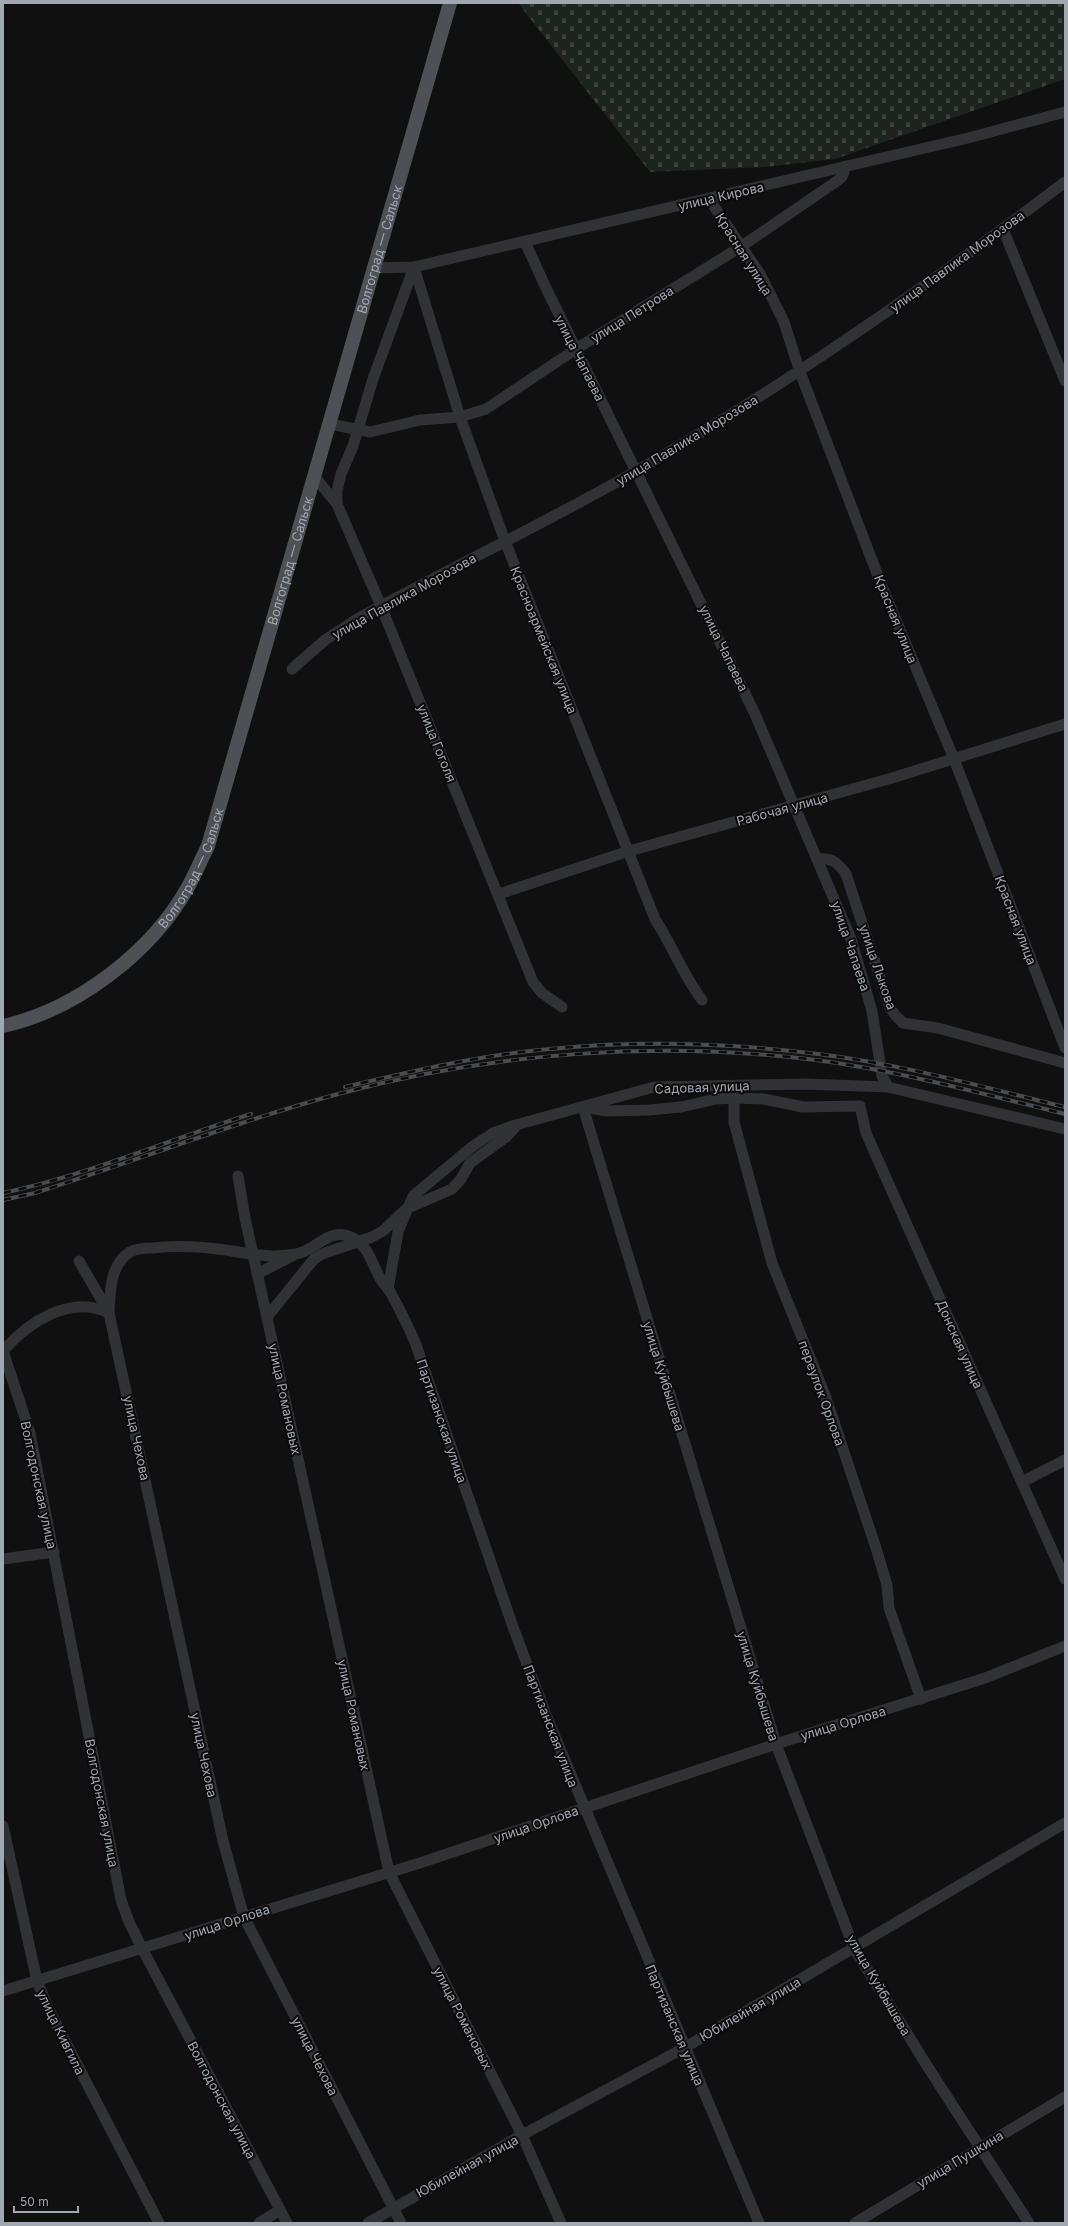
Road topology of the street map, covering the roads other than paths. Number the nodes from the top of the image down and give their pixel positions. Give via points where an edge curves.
1 (450, 3) edge
2 (1065, 112) edge
3 (846, 166) junction
4 (1065, 182) edge
5 (709, 199) junction
6 (1003, 229) junction
7 (525, 242) junction
8 (742, 246) junction
9 (414, 267) junction
10 (374, 268) junction
11 (576, 349) junction
12 (800, 372) junction
13 (1065, 381) edge
14 (460, 418) junction
15 (330, 424) junction
16 (358, 431) junction
17 (637, 471) junction
18 (314, 476) junction
19 (337, 504) junction
20 (504, 541) junction
21 (381, 606) junction
22 (292, 669) dead end
23 (1065, 724) edge
24 (954, 759) junction
25 (794, 806) junction
26 (629, 851) junction
27 (817, 859) junction
28 (499, 894) junction
29 (702, 1000) dead end
30 (562, 1007) dead end
31 (3, 1026) edge
32 (1065, 1048) edge
33 (1065, 1063) edge
34 (734, 1085) junction
35 (888, 1087) junction
36 (734, 1098) junction
37 (860, 1106) joint
38 (583, 1107) junction
39 (519, 1124) junction
40 (1065, 1129) edge
41 (238, 1176) dead end
42 (406, 1209) junction
43 (359, 1242) junction
44 (297, 1254) junction
45 (253, 1256) junction
46 (79, 1261) dead end
47 (257, 1274) junction
48 (388, 1289) junction
49 (109, 1313) junction
50 (267, 1317) junction
51 (3, 1351) edge
52 (1065, 1460) edge
53 (1022, 1482) junction
54 (54, 1552) junction
55 (3, 1559) edge
56 (1065, 1579) edge
57 (1065, 1646) edge
58 (921, 1699) junction
59 (776, 1744) junction
60 (584, 1808) junction
61 (1065, 1823) edge
62 (3, 1826) edge
63 (389, 1872) junction
64 (244, 1916) junction
65 (854, 1948) junction
66 (143, 1950) junction
67 (37, 1981) junction
68 (3, 1991) edge
69 (684, 2048) junction
70 (1065, 2097) edge
71 (522, 2135) junction
72 (980, 2147) junction
73 (393, 2208) junction
74 (280, 2210) junction
75 (159, 2223) edge
76 (259, 2223) edge
77 (287, 2223) edge
78 (368, 2223) edge
79 (401, 2223) edge
80 (562, 2223) edge
81 (759, 2223) edge
82 (855, 2223) edge
83 (1029, 2223) edge

1 - 10 main road, Волгоград — Сальск
2 - 3 street, улица Кирова via 968,138
3 - 5 street, улица Кирова
3 - 8 street, улица Петрова via 842,177 823,192
4 - 6 street, улица Павлика Морозова
5 - 7 street, улица Кирова
5 - 8 street, Красная улица
6 - 12 street, улица Павлика Морозова
6 - 13 street
7 - 9 street, улица Кирова
7 - 11 street, улица Чапаева
8 - 11 street, улица Петрова
8 - 12 street, Красная улица via 760,274 784,322
9 - 10 street, улица Кирова
9 - 14 street, Красноармейская улица
9 - 16 street via 373,379
10 - 15 main road, Волгоград — Сальск
11 - 14 street, улица Петрова via 486,409
11 - 17 street, улица Чапаева
12 - 17 street, улица Павлика Морозова
12 - 24 street, Красная улица via 883,589
14 - 16 street, улица Петрова via 420,420 370,432
14 - 20 street, Красноармейская улица
15 - 16 street, улица Петрова
15 - 18 main road, Волгоград — Сальск
16 - 19 street via 339,483
17 - 20 street, улица Павлика Морозова
17 - 25 street, улица Чапаева via 755,714
18 - 19 street, улица Гоголя
18 - 31 main road, Волгоград — Сальск via 208,846 187,888 163,923 128,959 98,983 59,1006
19 - 21 street, улица Гоголя
20 - 21 street, улица Павлика Морозова
20 - 26 street, Красноармейская улица
21 - 22 street, улица Павлика Морозова via 341,628
21 - 28 street, улица Гоголя
23 - 24 street, Рабочая улица
24 - 25 street, Рабочая улица
24 - 32 street, Красная улица
25 - 26 street, Рабочая улица
25 - 27 street, улица Чапаева
26 - 28 street, Рабочая улица
26 - 29 street, Красноармейская улица via 655,919 670,942 687,980
27 - 33 street, улица Лыкова via 830,859 846,874 890,1008 903,1023 938,1028
27 - 35 street, улица Чапаева via 851,939 876,1033 883,1080
28 - 30 street, улица Гоголя via 533,982 542,993
34 - 35 street, Садовая улица
34 - 36 street, переулок Орлова
34 - 38 street, Садовая улица via 654,1087
35 - 40 street, Садовая улица
36 - 37 street, Садовая улица via 764,1099 803,1108
36 - 38 street, Садовая улица via 716,1098 681,1107 650,1110 607,1111
36 - 58 street, переулок Орлова via 734,1122 772,1263 827,1402 876,1548 887,1585 889,1608
37 - 53 street, Донская улица via 866,1133
38 - 39 street
38 - 59 street, улица Куйбышева
39 - 42 street via 493,1133 473,1146 413,1196
39 - 42 street via 506,1137 470,1163 452,1189
41 - 45 street, улица Романовых
42 - 43 street via 383,1231
42 - 48 street via 398,1232
43 - 44 street via 340,1234 328,1237
43 - 48 street, Партизанская улица via 368,1251 380,1279
43 - 50 street via 314,1259
44 - 45 street
44 - 47 street
45 - 47 street, улица Романовых
45 - 49 street via 213,1249 171,1246 133,1250 121,1260 115,1272
46 - 49 street, улица Чехова
47 - 50 street, улица Романовых
48 - 60 street, Партизанская улица via 415,1342 513,1627
49 - 51 street via 89,1306 65,1309 34,1322
49 - 64 street, улица Чехова via 223,1841
50 - 63 street, улица Романовых
51 - 54 street, Волгодонская улица via 30,1433
52 - 53 street
53 - 56 street, Донская улица
54 - 55 street
54 - 66 street, Волгодонская улица via 121,1900
57 - 58 street, улица Орлова via 985,1678
58 - 59 street, улица Орлова
59 - 60 street, улица Орлова
59 - 65 street, улица Куйбышева
60 - 63 street, улица Орлова
60 - 69 street, Партизанская улица
61 - 65 street, Юбилейная улица
62 - 67 street, улица Кивгила
63 - 64 street, улица Орлова
63 - 71 street, улица Романовых
64 - 66 street, улица Орлова
64 - 73 street, улица Чехова
65 - 69 street, Юбилейная улица
65 - 72 street, улица Куйбышева
66 - 67 street, улица Орлова
66 - 74 street, Волгодонская улица
67 - 68 street, улица Орлова
67 - 75 street, улица Кивгила via 48,2008
69 - 71 street, Юбилейная улица
69 - 81 street, Партизанская улица
70 - 72 street, улица Пушкина
71 - 73 street, Юбилейная улица
71 - 80 street, улица Романовых
72 - 82 street, улица Пушкина
72 - 83 street, улица Куйбышева
73 - 78 street, Юбилейная улица
73 - 79 street, улица Чехова
74 - 76 street
74 - 77 street, Волгодонская улица

